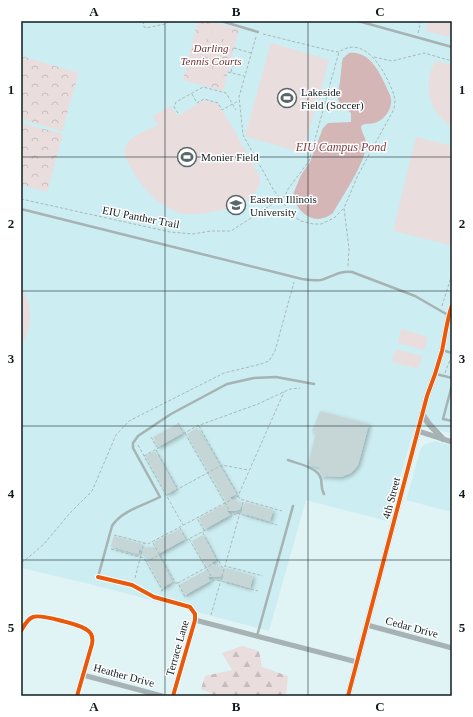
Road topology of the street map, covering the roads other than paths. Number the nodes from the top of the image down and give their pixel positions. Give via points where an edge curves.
1 (220, 21) edge
2 (358, 21) edge
3 (258, 32) road end
4 (452, 48) edge
5 (21, 209) edge
6 (452, 305) edge
7 (449, 316) junction
8 (442, 350) junction
9 (452, 353) edge
10 (436, 374) junction
11 (452, 378) edge
12 (314, 384) dead end
13 (452, 385) edge
14 (422, 414) junction
15 (452, 421) edge
16 (418, 431) junction
17 (443, 439) junction
18 (452, 442) edge
19 (288, 460) dead end
20 (324, 494) dead end
21 (293, 506) dead end
22 (98, 576) joint
23 (195, 620) junction
24 (367, 625) junction
25 (21, 631) edge
26 (257, 636) junction
27 (452, 648) edge
28 (357, 662) junction
29 (83, 675) junction
30 (77, 696) edge
31 (162, 696) edge
32 (173, 696) edge
33 (348, 696) edge

1 - 3 lane
2 - 4 lane
5 - 7 lane via 302,279 321,280 347,271 402,290
6 - 7 street, 4th Street
7 - 8 street, 4th Street
8 - 9 lane
8 - 10 street, 4th Street
10 - 11 lane
10 - 14 street, 4th Street
12 - 22 lane via 276,376 240,380 172,414 138,436 133,442 133,448 160,497 116,521
13 - 15 lane via 443,419
14 - 16 street, 4th Street
14 - 17 street
16 - 17 street
16 - 24 street, 4th Street
17 - 18 street
19 - 20 lane via 317,472
21 - 26 lane
22 - 23 street, Terrace Lane via 132,585 154,597 190,607 195,614
23 - 26 street, Terrace Lane
23 - 32 street, Terrace Lane
24 - 27 street, Cedar Drive
24 - 28 street, 4th Street
25 - 29 street, Heather Drive via 29,619 37,616 86,629 92,640
26 - 28 street, Terrace Lane
28 - 33 street, 4th Street
29 - 30 street
29 - 31 street, Heather Drive

